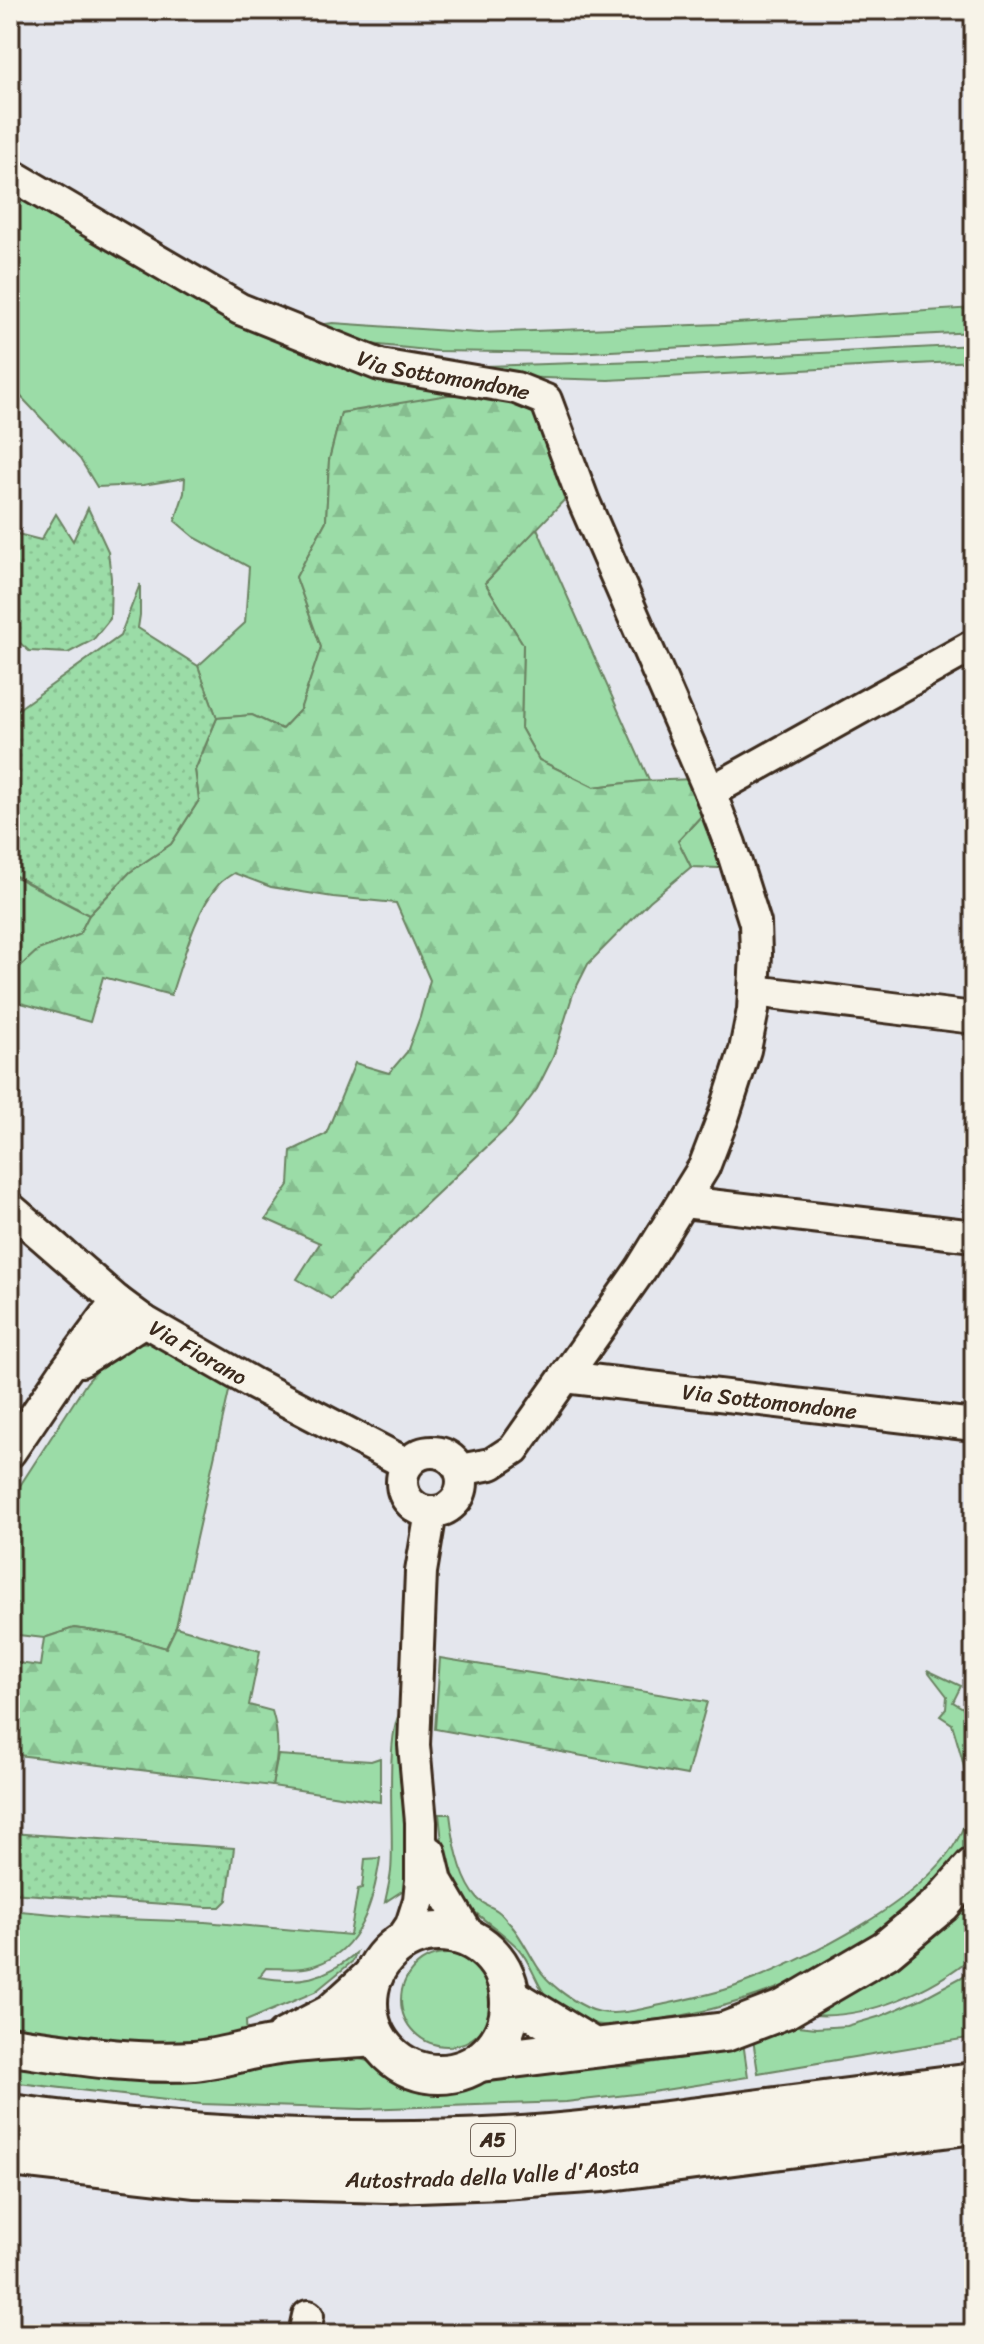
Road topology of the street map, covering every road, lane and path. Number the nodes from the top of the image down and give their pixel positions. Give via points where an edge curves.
1 (10, 174) edge
2 (974, 645) edge
3 (710, 792) junction
4 (754, 991) junction
5 (974, 1018) edge
6 (684, 1202) junction
7 (10, 1208) edge
8 (974, 1236) edge
9 (117, 1301) junction
10 (144, 1321) junction
11 (65, 1371) junction
12 (565, 1377) junction
13 (974, 1425) edge
14 (10, 1452) edge
15 (407, 1464) junction
16 (460, 1470) junction
17 (431, 1512) junction
18 (421, 1822) junction
19 (974, 1867) edge
20 (471, 1939) junction
21 (397, 1946) junction
22 (374, 1975) junction
23 (512, 1998) junction
24 (376, 2037) junction
25 (10, 2046) edge
26 (268, 2046) junction
27 (592, 2047) junction
28 (480, 2062) junction
29 (974, 2085) edge
30 (10, 2117) edge
31 (964, 2122) edge
32 (10, 2154) edge

1 - 3 street, Via Sottomondone via 240,309 380,365 516,388 546,400 584,502
2 - 3 street
3 - 4 street, Via Sottomondone via 755,923
4 - 5 street
4 - 6 street, Via Sottomondone via 745,1050 724,1115
6 - 8 street
6 - 12 street, Via Sottomondone
7 - 9 street, Via Fiorano
9 - 10 street, Via Fiorano
9 - 11 street
10 - 11 street
10 - 15 street, Via Fiorano
11 - 14 street
12 - 13 street, Via Sottomondone
12 - 16 street, Via Sottomondone via 514,1449 491,1464
15 - 16 street via 422,1453 440,1453
15 - 17 street via 402,1489 418,1509
16 - 17 street via 457,1499 446,1509
17 - 18 street via 421,1572 414,1745
18 - 20 street via 437,1881
18 - 21 street via 419,1900
19 - 27 main road via 941,1904 886,1950 785,2009 725,2032
20 - 21 main road via 441,1932
20 - 23 main road via 502,1967
21 - 22 main road
22 - 24 main road via 368,2009
22 - 26 main road via 331,2014
23 - 27 main road
23 - 28 main road via 503,2035
24 - 26 main road
24 - 28 main road via 391,2056 414,2070 447,2074
25 - 26 main road via 90,2057 194,2061
27 - 28 main road
29 - 30 highway, Autostrada della Valle d'Aosta / A5 via 505,2140 305,2143
31 - 32 highway, Autostrada della Valle d'Aosta / A5 via 602,2169 389,2180 194,2175

